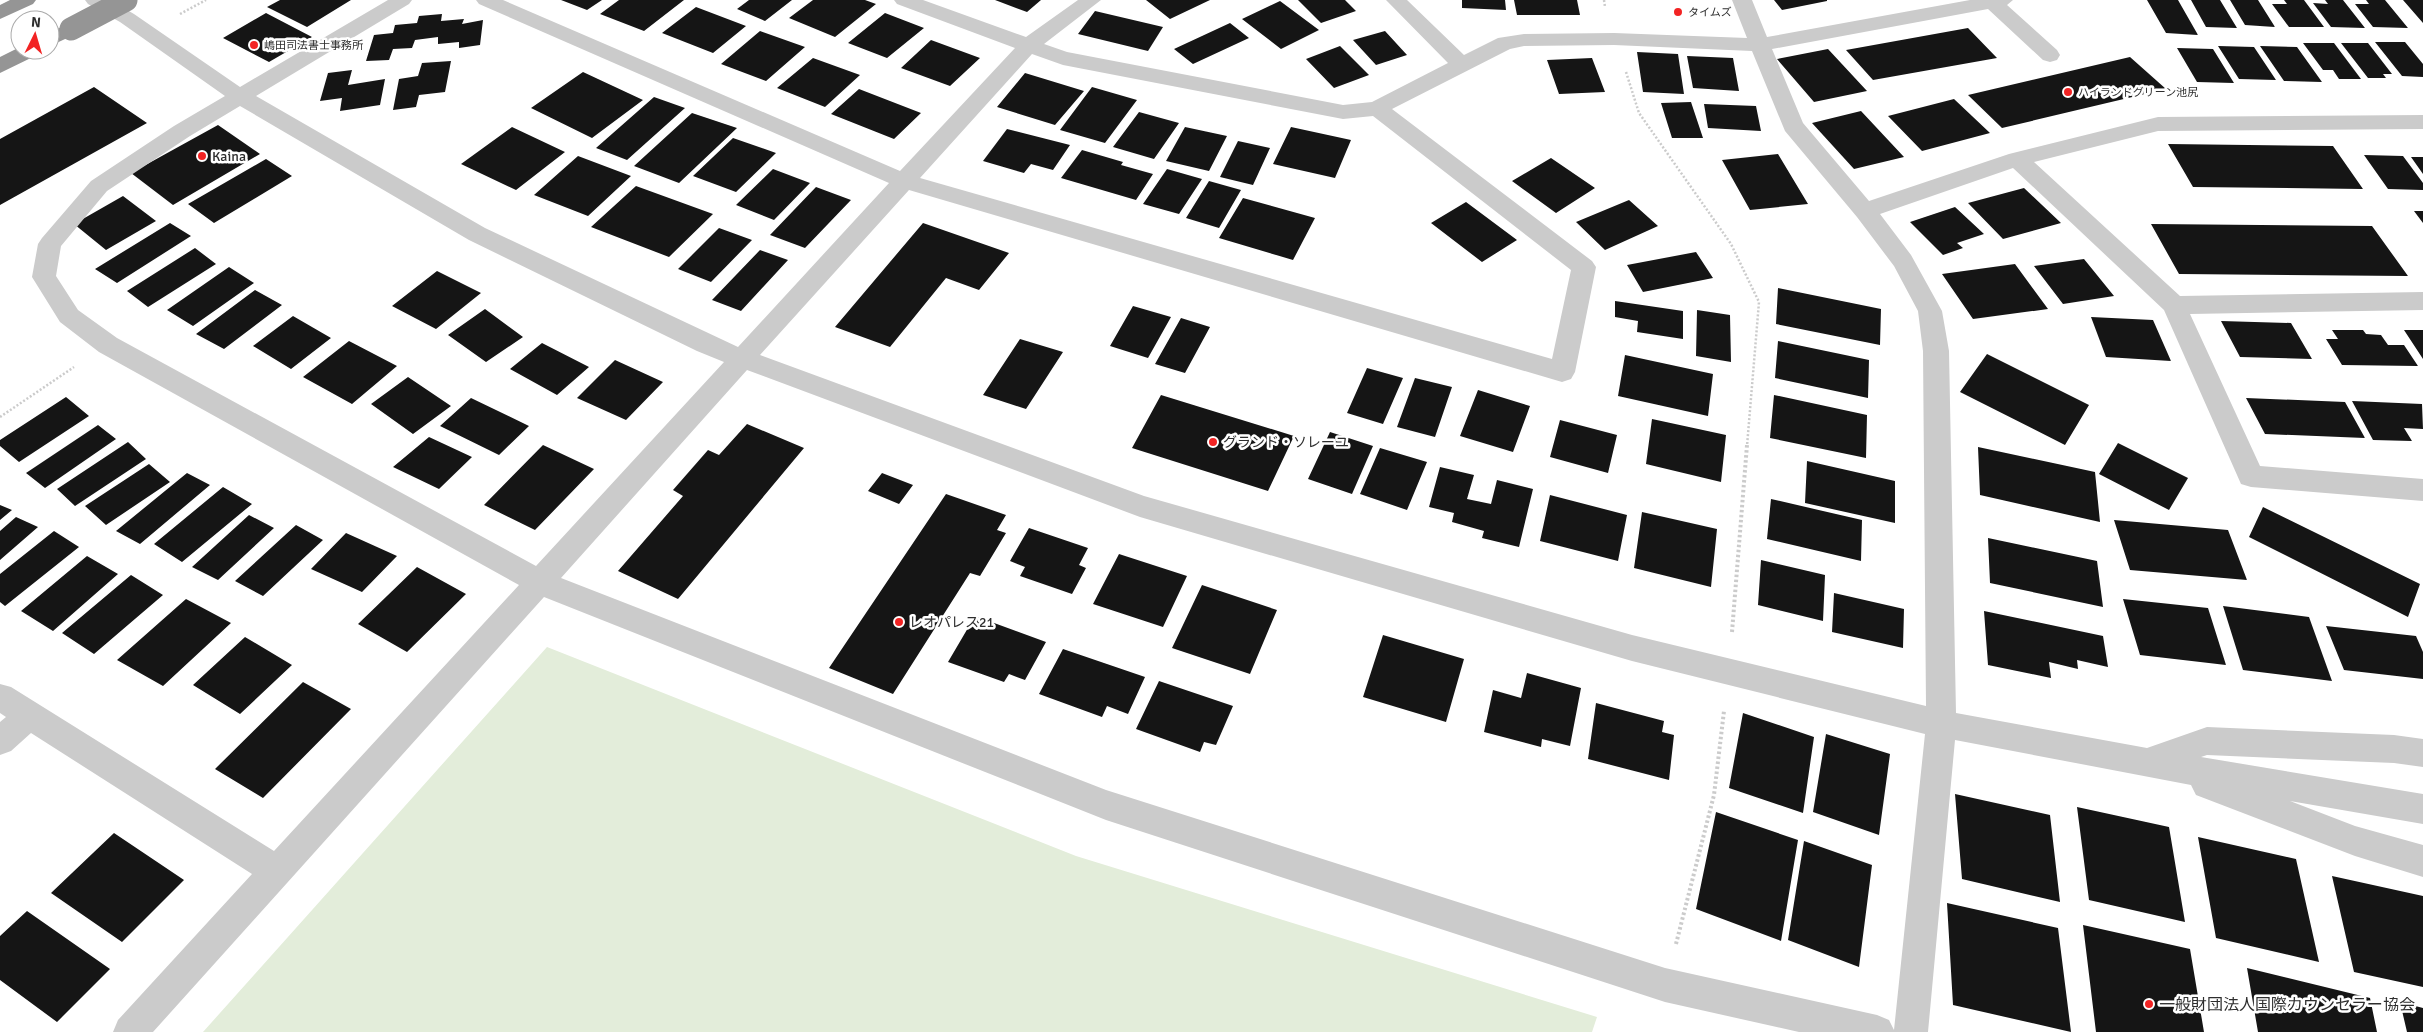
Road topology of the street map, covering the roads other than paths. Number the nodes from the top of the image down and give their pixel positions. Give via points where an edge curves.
1 (26, 0) edge
2 (95, 0) edge
3 (126, 0) edge
4 (402, 0) edge
5 (486, 0) edge
6 (904, 0) edge
7 (1091, 0) edge
8 (1396, 0) edge
9 (1742, 0) edge
10 (1997, 1) edge
11 (0, 13) edge
12 (60, 35) edge
13 (1759, 45) junction
14 (1028, 46) junction
15 (2050, 55) dead end
16 (11, 60) edge
17 (1461, 64) junction
18 (0, 66) edge
19 (240, 96) junction
20 (1376, 108) junction
21 (2423, 122) edge
22 (2017, 159) junction
23 (904, 181) junction
24 (1864, 211) junction
25 (2423, 301) edge
26 (2174, 305) junction
27 (741, 358) junction
28 (2423, 490) edge
29 (539, 582) junction
30 (0, 697) edge
31 (28, 716) junction
32 (1941, 724) junction
33 (0, 741) edge
34 (2423, 753) edge
35 (2148, 763) junction
36 (2423, 810) edge
37 (2423, 861) edge
38 (277, 871) junction
39 (130, 1032) edge
40 (1877, 1032) edge
41 (1910, 1032) edge

1 - 11 highway
2 - 19 street via 127,18
3 - 12 highway, bridge
4 - 19 street
5 - 23 street
6 - 14 street
7 - 14 street
8 - 17 street
9 - 13 street
10 - 13 street
10 - 15 street
13 - 17 street via 1614,39 1524,40 1505,43
13 - 24 street via 1793,126
14 - 20 street via 1064,58 1343,112
14 - 23 street
16 - 18 highway
17 - 20 street
19 - 27 street via 477,234
19 - 29 street via 182,130 99,186 50,244 44,278 69,316 108,345
20 - 23 street via 1584,268 1562,372
21 - 22 street via 2158,124
22 - 24 street
22 - 26 street
23 - 27 street
24 - 32 street via 1903,261 1930,311 1936,351
25 - 26 street
26 - 28 street via 2251,476
27 - 29 street
27 - 32 street via 1140,506 1632,648
29 - 38 street
29 - 40 street via 1106,805 1665,985
30 - 31 street
31 - 33 street
31 - 38 street
32 - 35 street
32 - 41 street
34 - 35 street via 2207,741
35 - 36 street
35 - 37 street via 2355,841
38 - 39 street

